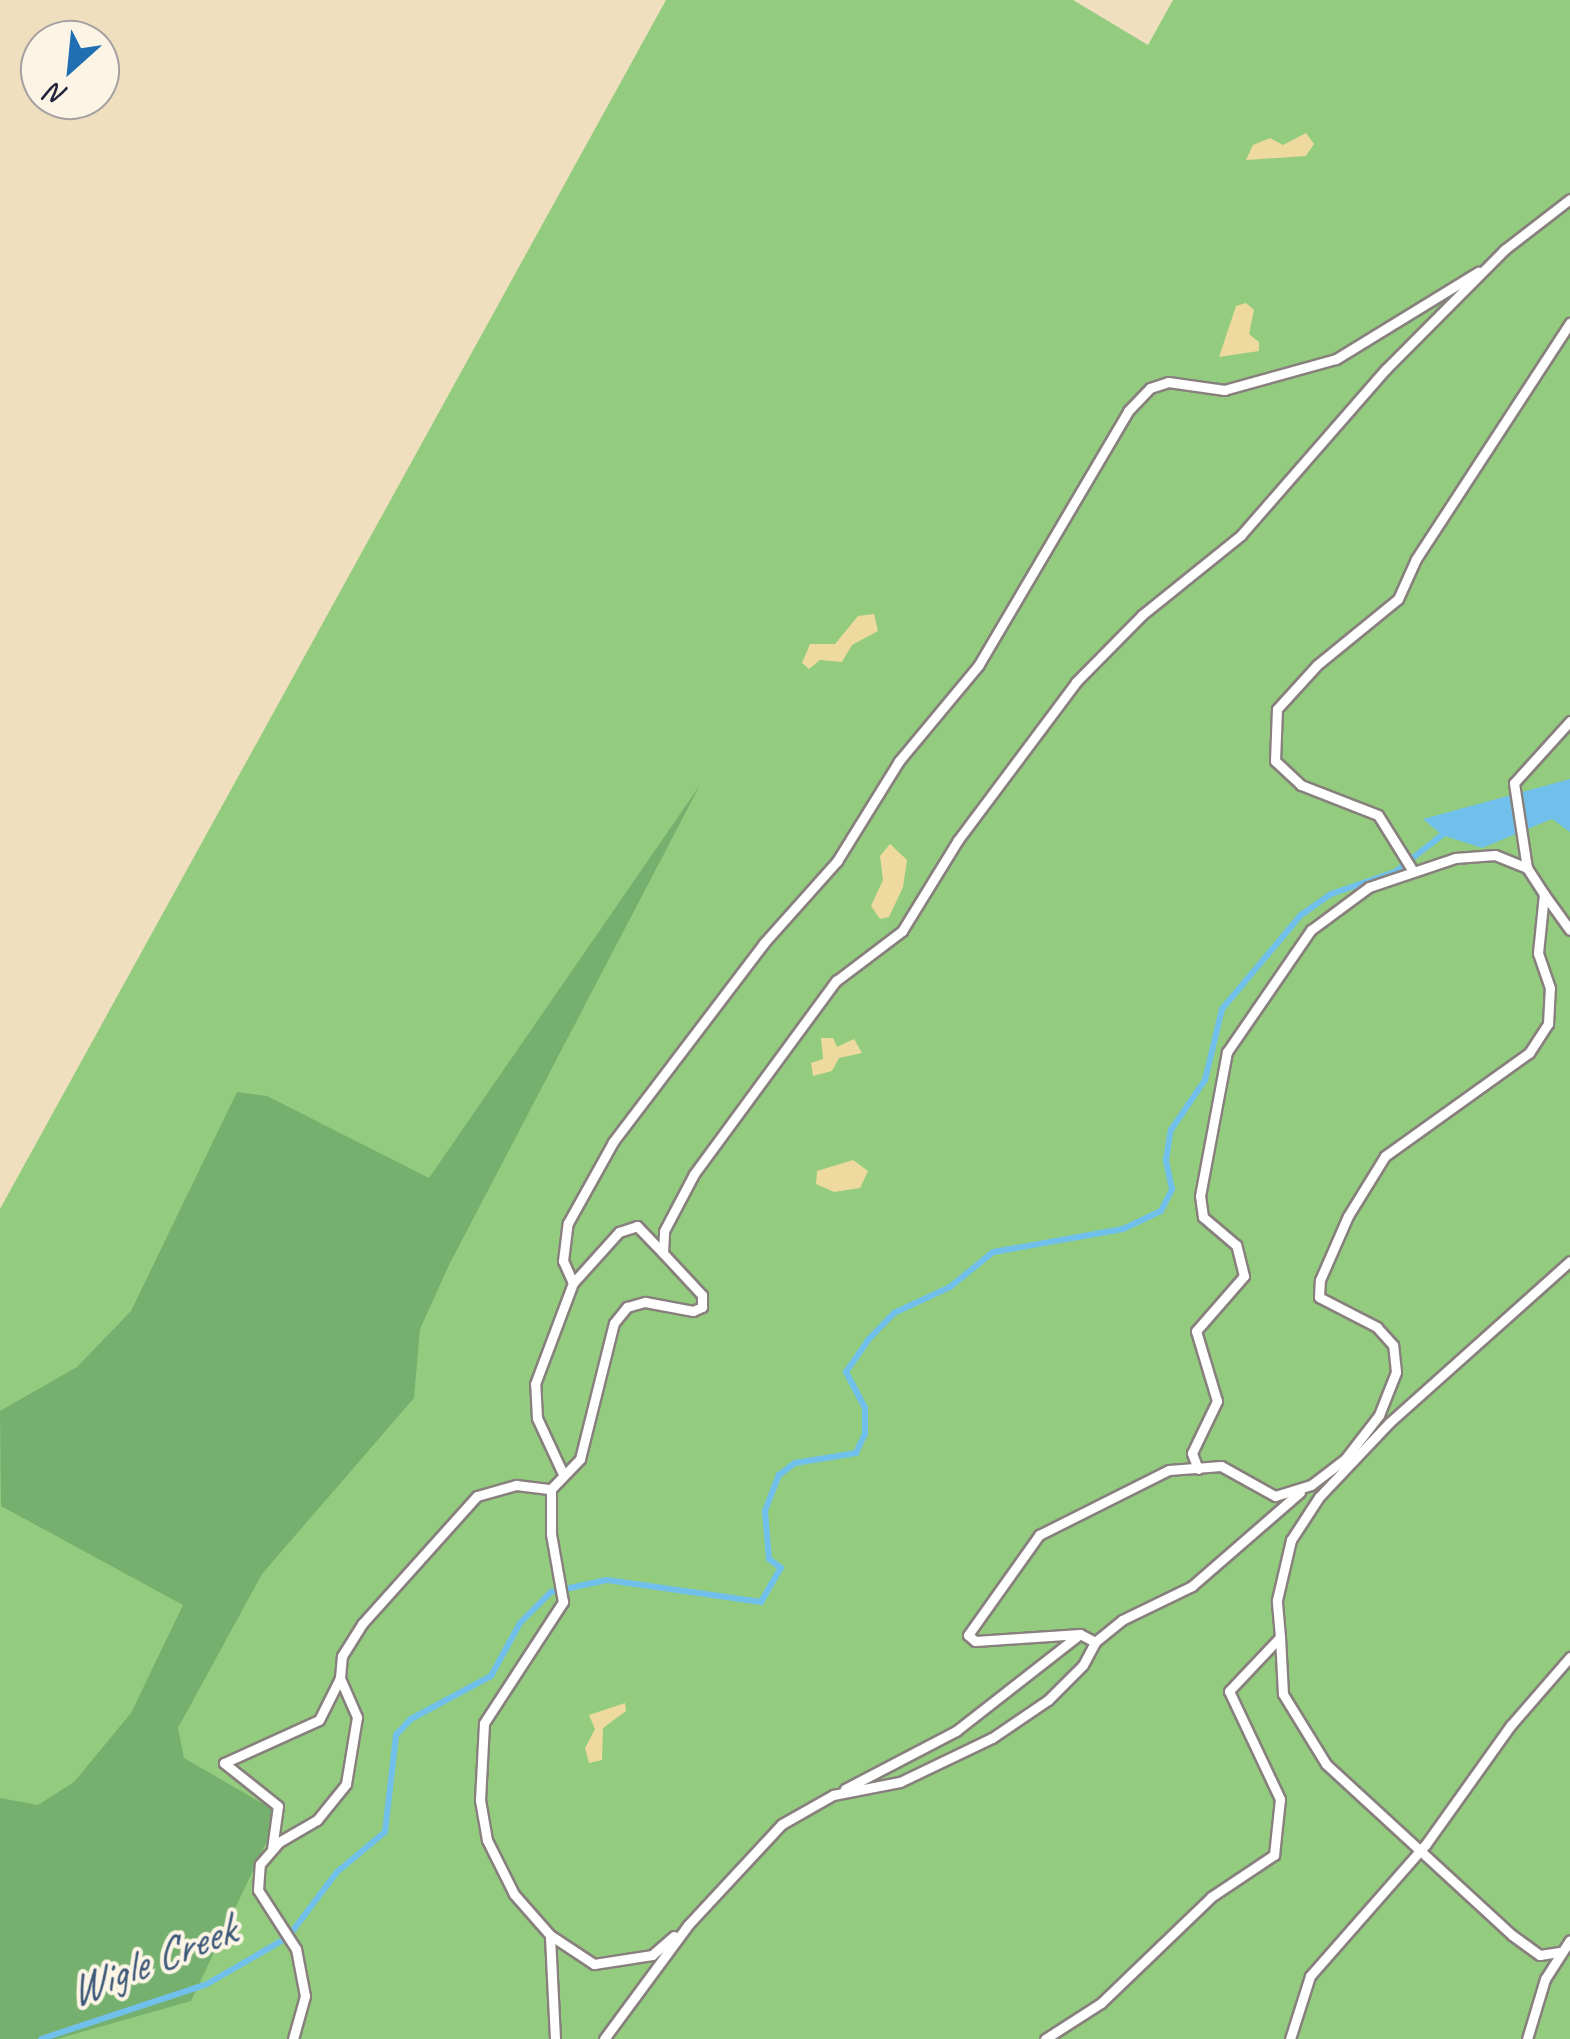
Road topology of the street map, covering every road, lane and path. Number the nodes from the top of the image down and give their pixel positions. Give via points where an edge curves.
1 (1570, 199) edge
2 (1487, 267) junction
3 (1570, 323) edge
4 (1570, 721) edge
5 (1411, 868) junction
6 (1527, 868) junction
7 (1544, 894) junction
8 (1570, 930) edge
9 (663, 1253) junction
10 (1570, 1261) edge
11 (573, 1283) junction
12 (1198, 1469) junction
13 (562, 1474) junction
14 (1310, 1485) junction
15 (552, 1489) junction
16 (1080, 1634) junction
17 (1280, 1638) junction
18 (1095, 1642) junction
19 (1570, 1657) edge
20 (340, 1678) junction
21 (834, 1795) junction
22 (272, 1850) junction
23 (1416, 1852) junction
24 (688, 1925) junction
25 (550, 1935) junction
26 (1570, 1940) edge
27 (1560, 1952) junction
28 (293, 2039) edge
29 (556, 2039) edge
30 (604, 2039) edge
31 (1045, 2039) edge
32 (1290, 2039) edge
33 (1526, 2039) edge

1 - 2 lane
2 - 9 lane via 1332,424 1241,535 1142,615 1076,682 958,840 902,931 836,981 734,1114 664,1231
2 - 11 lane via 1336,359 1224,390 1168,382 1150,388 1128,411 978,666 899,761 837,860 764,943 613,1142 568,1223 563,1260
3 - 5 lane via 1416,558 1398,598 1317,665 1277,709 1274,762 1301,785 1378,815
4 - 6 lane via 1514,782
5 - 6 lane via 1495,855
5 - 12 lane via 1369,887 1311,930 1228,1052 1200,1196 1203,1217 1236,1245 1244,1276 1196,1332 1216,1402 1192,1453
6 - 7 lane
7 - 8 lane
7 - 14 lane via 1538,952 1550,988 1548,1024 1529,1053 1386,1156 1348,1216 1320,1280 1320,1297 1376,1327 1393,1346 1396,1372 1380,1415 1345,1458
9 - 11 lane via 637,1226 619,1232
9 - 13 lane via 702,1295 702,1307 627,1307 605,1345 587,1440
10 - 17 lane via 1390,1422 1319,1497 1291,1540 1277,1600
11 - 13 lane via 535,1384 537,1418
12 - 14 lane via 1220,1466 1275,1496
12 - 16 lane via 1169,1470 1039,1535 968,1635 975,1641
13 - 15 lane
14 - 18 lane via 1204,1577 1122,1620
15 - 20 lane via 494,1488 462,1508 362,1624 342,1656
15 - 25 lane via 551,1534 564,1602 484,1723 480,1800 499,1869
16 - 18 lane
16 - 21 lane via 956,1730
17 - 23 lane via 1283,1694 1305,1732 1357,1798
17 - 31 lane via 1229,1691 1280,1799 1274,1855 1210,1896 1101,2003
18 - 21 lane via 1082,1666 1048,1700 992,1738 900,1782
19 - 23 lane
20 - 22 lane via 357,1717 346,1784 317,1820
20 - 22 lane via 319,1720 224,1763 278,1806
21 - 24 lane via 782,1824
22 - 28 lane via 260,1864 258,1890 296,1948 305,1996
23 - 27 lane via 1512,1936 1540,1955
23 - 32 lane via 1310,1976
24 - 25 lane via 652,1955 627,1963 594,1964
24 - 30 lane
25 - 29 lane
26 - 27 lane
27 - 33 lane

